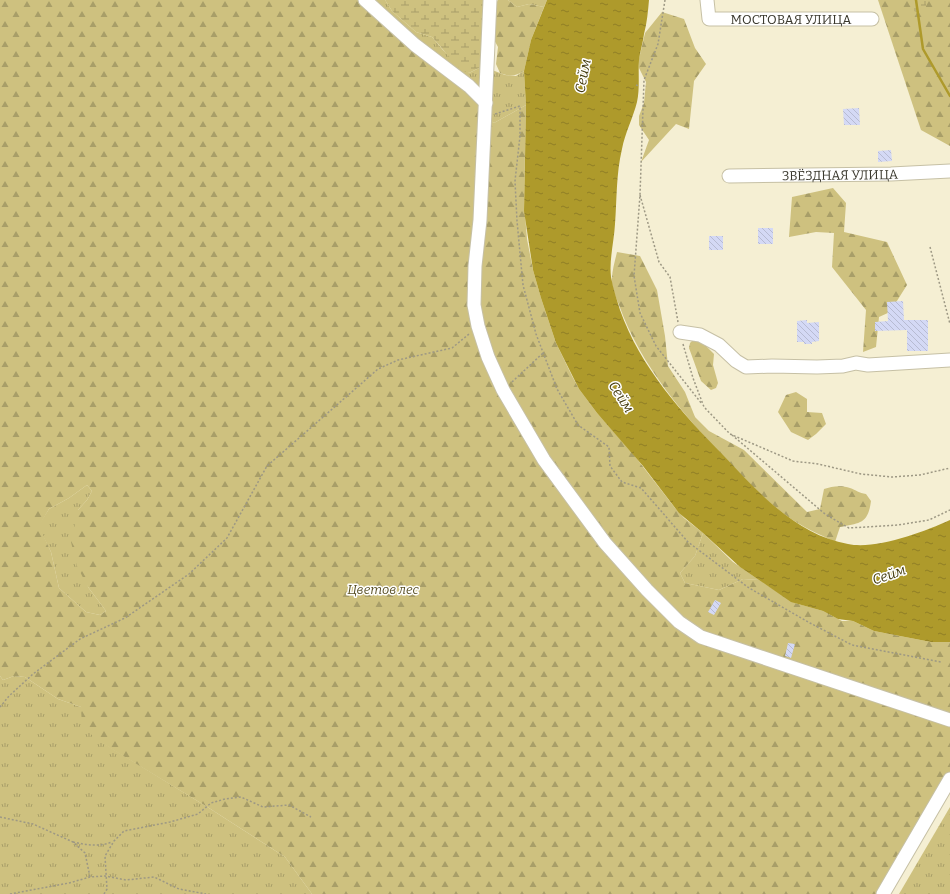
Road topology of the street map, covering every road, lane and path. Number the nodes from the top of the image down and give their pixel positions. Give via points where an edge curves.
1 (365, 0) edge
2 (490, 0) edge
3 (665, 0) edge
4 (707, 0) edge
5 (872, 20) dead end
6 (636, 85) dead end
7 (639, 86) dead end
8 (486, 103) junction
9 (486, 118) junction
10 (950, 171) edge
11 (729, 176) dead end
12 (640, 195) junction
13 (930, 247) dead end
14 (950, 324) edge
15 (478, 326) junction
16 (680, 332) junction
17 (543, 353) junction
18 (950, 360) edge
19 (503, 390) junction
20 (704, 407) junction
21 (730, 434) junction
22 (950, 468) edge
23 (950, 510) edge
24 (941, 662) dead end
25 (0, 707) edge
26 (950, 720) edge
27 (950, 778) edge
28 (0, 816) edge
29 (311, 817) dead end
30 (114, 841) junction
31 (73, 842) junction
32 (105, 876) junction
33 (90, 877) junction
34 (10, 894) edge
35 (104, 894) edge
36 (206, 894) edge
37 (883, 894) edge

1 - 8 street
2 - 8 street
3 - 12 path via 658,44 644,80
4 - 5 street, МОСТОВАЯ УЛИЦА via 709,19
6 - 7 path
8 - 9 street
9 - 15 street via 475,266 474,305
9 - 17 path via 520,106 515,181 523,286
10 - 11 street, ЗВЁЗДНАЯ УЛИЦА
12 - 16 path via 660,262 670,277
12 - 20 path via 634,276 640,313 656,346
13 - 14 path
15 - 19 street
15 - 25 path via 452,348 398,360 378,370 267,466 227,538 189,574 125,618 80,639 33,674
16 - 18 street via 700,335 719,345 746,368
16 - 20 path
17 - 19 path
17 - 24 path via 557,390 578,425 609,448 610,466 622,482 641,488 688,542 748,588 852,644
19 - 26 street via 544,460 605,543 679,622 701,637
20 - 21 path
21 - 22 path via 793,460 861,474 892,477 920,475
21 - 23 path via 825,514 849,528 898,526 929,520
27 - 37 street
28 - 31 path via 33,824
29 - 30 path via 289,805 263,807 241,797 225,798 210,803 198,814 124,832
30 - 31 path via 90,846
30 - 32 path via 105,856
31 - 33 path via 84,853
32 - 33 path
32 - 35 path via 107,889
32 - 36 path via 126,880 154,877 179,889
33 - 34 path

